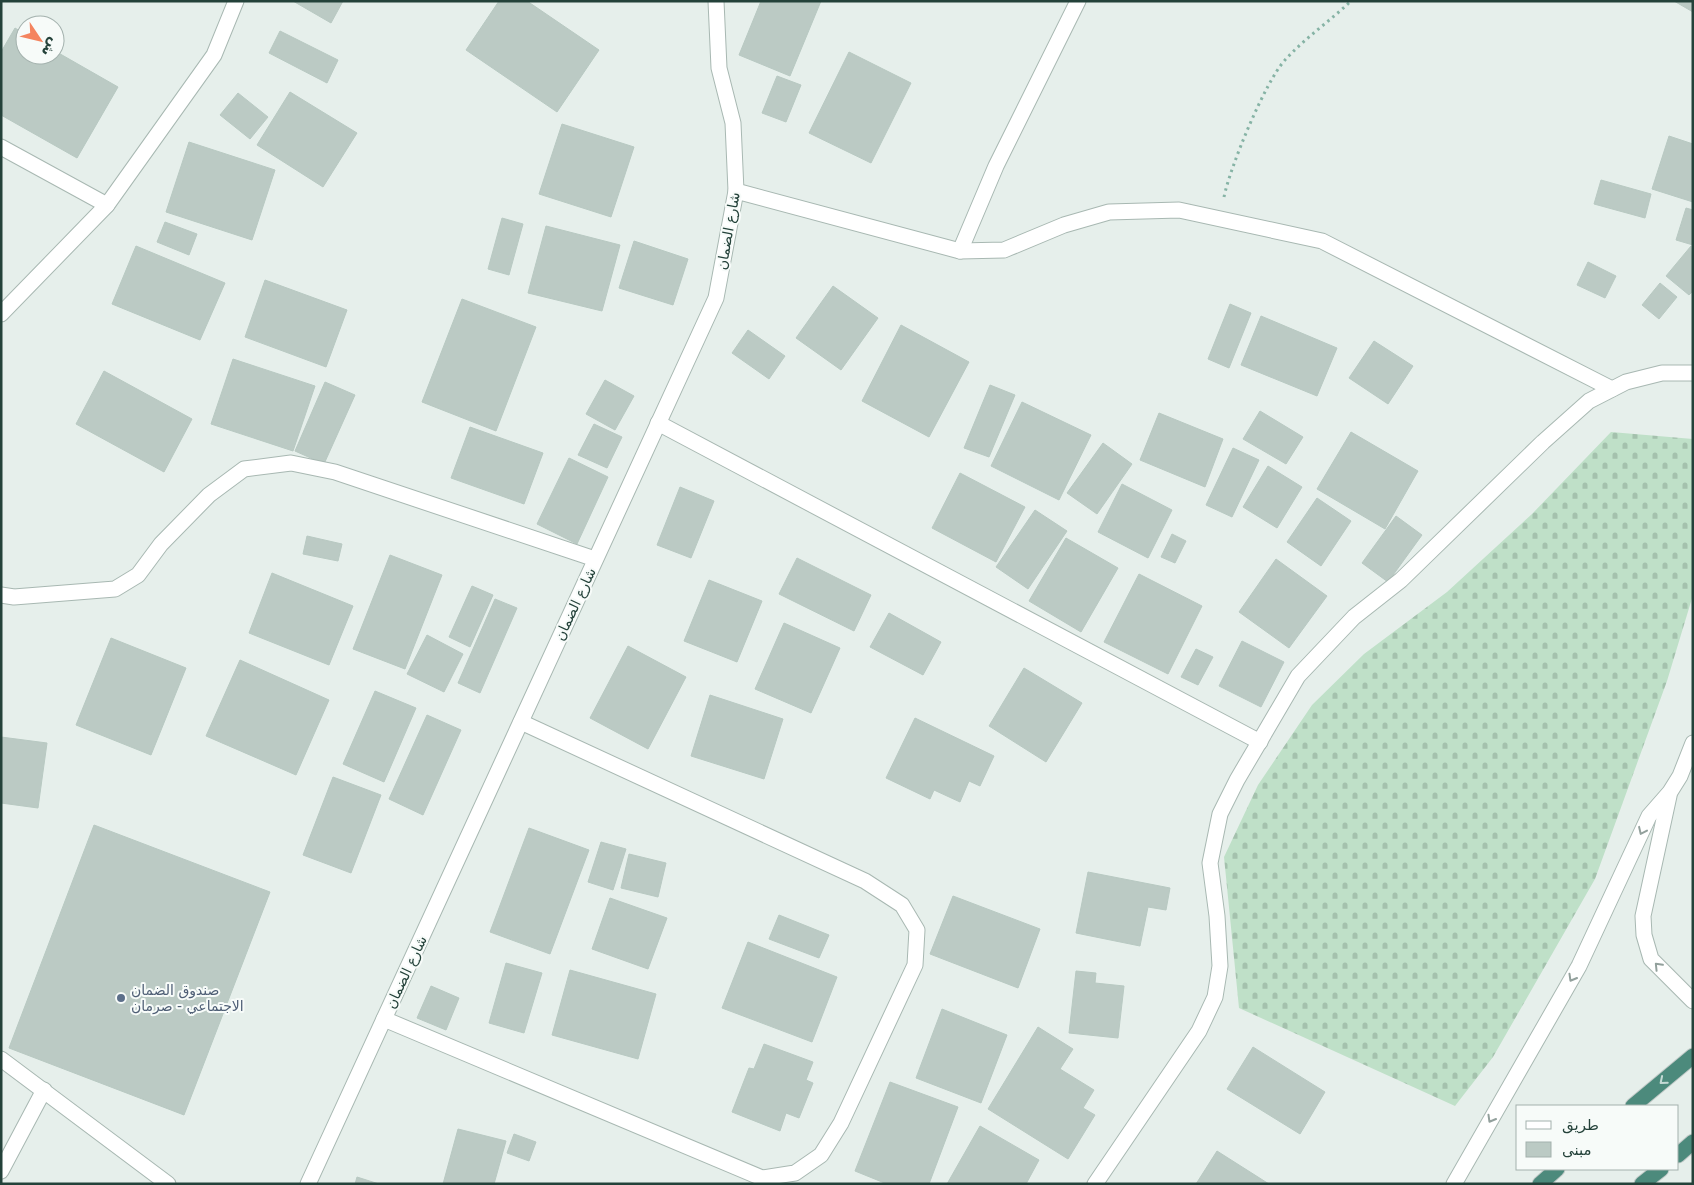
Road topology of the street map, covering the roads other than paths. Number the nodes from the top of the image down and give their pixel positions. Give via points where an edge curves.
1 (236, 1) edge
2 (716, 1) edge
3 (1078, 1) edge
4 (1, 147) edge
5 (736, 191) junction
6 (107, 205) junction
7 (960, 251) junction
8 (1, 314) edge
9 (1693, 373) edge
10 (1612, 389) junction
11 (658, 424) junction
12 (596, 560) junction
13 (1, 594) edge
14 (521, 722) junction
15 (1260, 742) junction
16 (1693, 743) edge
17 (1693, 764) edge
18 (1680, 776) junction
19 (1670, 792) junction
20 (1693, 1001) edge
21 (384, 1019) junction
22 (1693, 1056) edge
23 (1, 1059) edge
24 (44, 1090) junction
25 (1634, 1105) edge
26 (1693, 1142) edge
27 (1679, 1154) edge
28 (1556, 1170) edge
29 (1660, 1170) edge
30 (1, 1171) edge
31 (168, 1184) edge
32 (308, 1184) edge
33 (1095, 1184) edge
34 (1454, 1184) edge
35 (1540, 1184) edge
36 (1642, 1184) edge

1 - 6 street via 214,55
2 - 5 street, شارع الضمان via 720,68 733,124
3 - 7 street via 996,166
4 - 6 street
5 - 7 street
5 - 11 street, شارع الضمان via 716,298
6 - 8 street
7 - 10 street via 1004,250 1064,225 1109,212 1179,210 1322,241
9 - 10 street via 1662,373
10 - 15 street via 1589,401 1542,442 1401,580 1354,617 1298,676
11 - 12 street, شارع الضمان
11 - 15 street
12 - 13 street via 336,472 291,463 244,469 209,495 160,544 138,575 115,589 14,597
12 - 14 street, شارع الضمان
14 - 21 street, شارع الضمان
14 - 21 street via 865,882 902,905 916,930 916,965 841,1123 821,1155 795,1173 762,1178
15 - 33 street via 1220,814 1210,863 1220,966 1215,997 1199,1030
16 - 18 street
17 - 18 street
18 - 19 street
20 -> 19 street via 1651,959 1644,935 1643,916
19 -> 34 street via 1649,816 1579,966
21 - 32 street, شارع الضمان
22 -> 25 highway
23 - 24 street
24 - 30 street
24 - 31 street
26 - 27 highway
28 - 35 highway
29 - 36 highway

